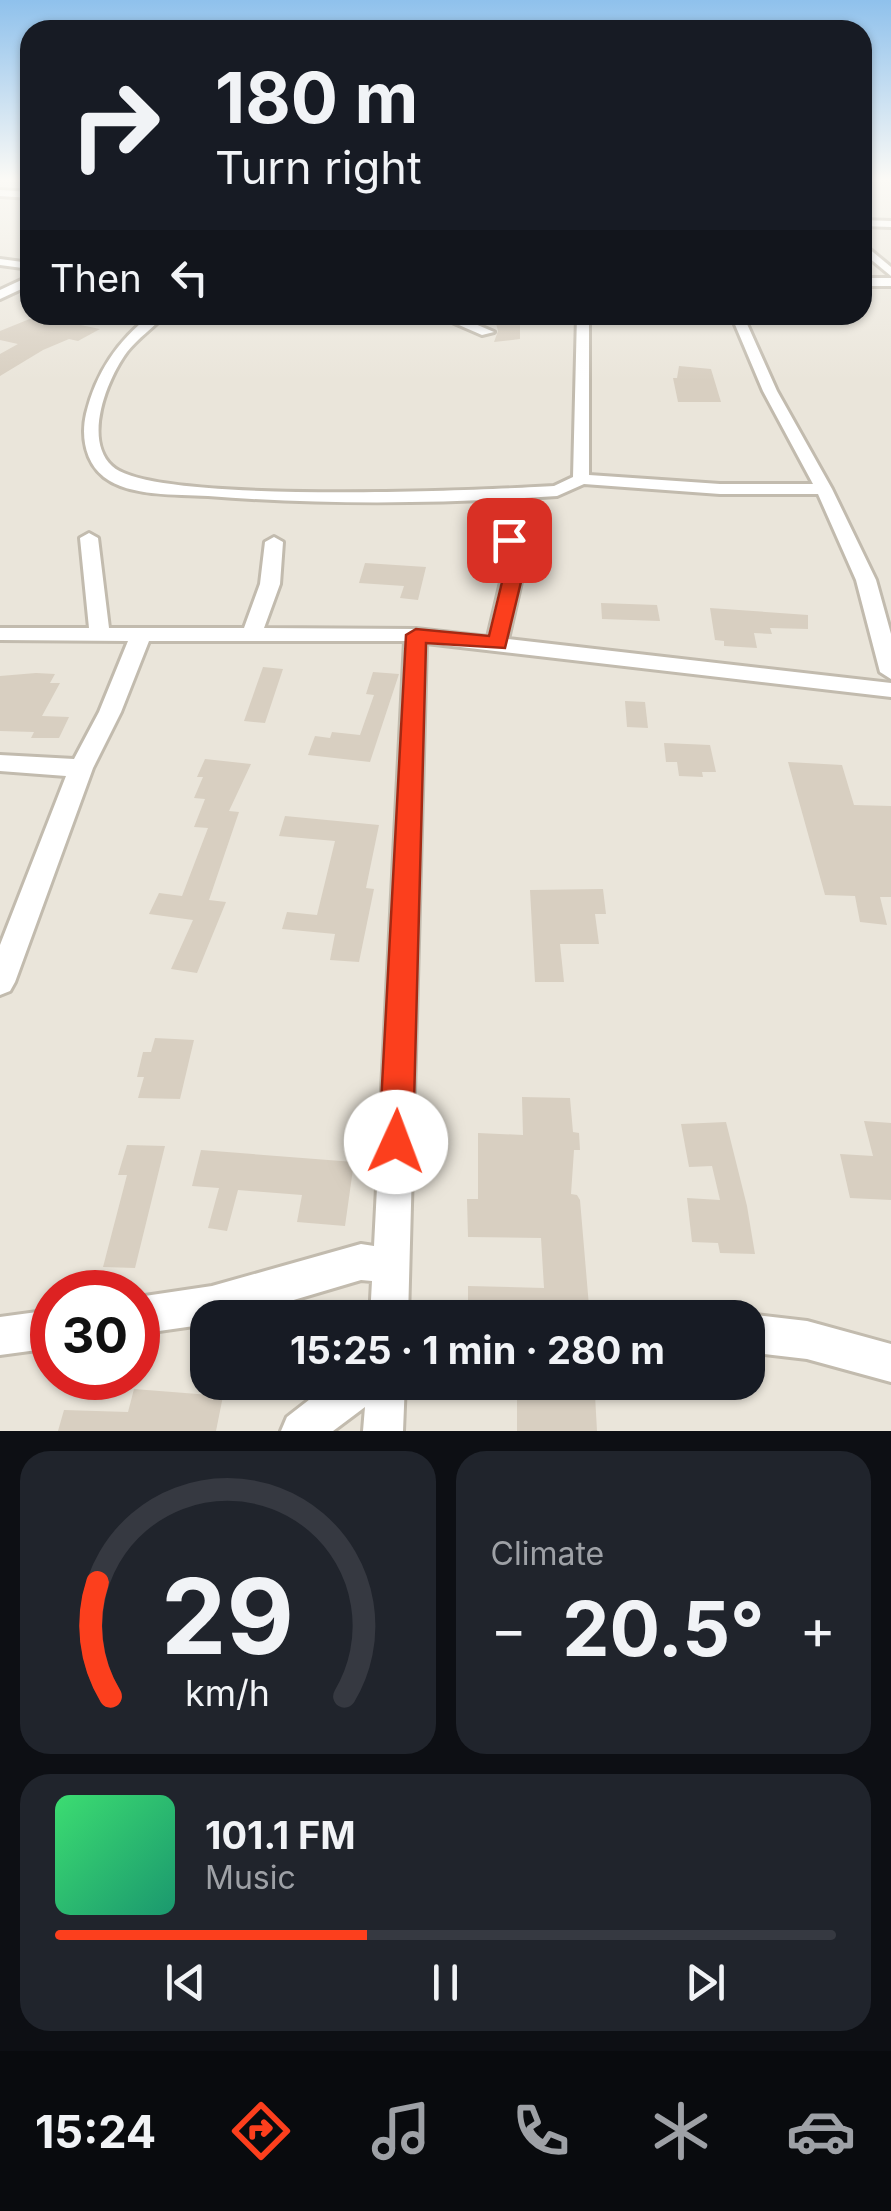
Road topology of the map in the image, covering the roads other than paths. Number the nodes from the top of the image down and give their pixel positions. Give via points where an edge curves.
1 (872, 255) edge
2 (891, 273) edge
3 (147, 325) edge
4 (468, 325) edge
5 (583, 325) edge
6 (741, 325) edge
7 (487, 332) dead end
8 (581, 479) junction
9 (824, 489) junction
10 (89, 538) dead end
11 (509, 540) dead end
12 (274, 542) dead end
13 (0, 634) edge
14 (252, 634) junction
15 (100, 635) junction
16 (140, 635) junction
17 (416, 635) junction
18 (497, 644) junction
19 (891, 672) edge
20 (891, 690) edge
21 (0, 763) edge
22 (82, 768) junction
23 (0, 982) edge
24 (391, 1266) junction
25 (390, 1300) edge
26 (160, 1313) edge
27 (30, 1331) edge
28 (765, 1335) edge
29 (0, 1336) edge
30 (891, 1363) edge
31 (342, 1400) edge
32 (385, 1400) edge
33 (302, 1431) edge
34 (383, 1431) edge

1 - 2 street
3 - 8 street via 120,347 93,415 90,444 118,478 352,500 557,491
4 - 7 street
5 - 8 street
6 - 9 street
8 - 9 street via 720,490
9 - 19 street via 866,580
10 - 15 street
11 - 18 street via 511,582
12 - 14 street via 270,584
13 - 15 street
14 - 16 street
14 - 17 street
15 - 16 street
16 - 22 street
17 - 18 street
17 - 24 street
18 - 20 street
21 - 22 street
22 - 23 street
24 - 25 street
24 - 26 street via 360,1262 212,1306
27 - 29 street
28 - 30 street
31 - 33 street
32 - 34 street

